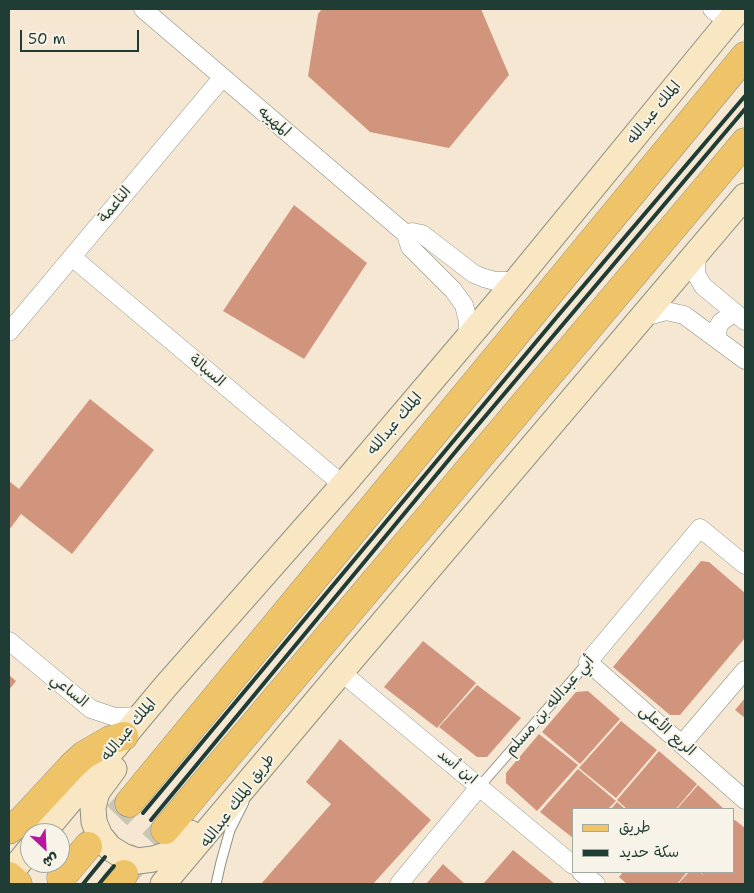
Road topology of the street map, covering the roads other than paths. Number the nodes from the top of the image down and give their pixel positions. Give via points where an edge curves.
1 (143, 9) edge
2 (726, 13) edge
3 (745, 56) edge
4 (222, 78) junction
5 (743, 146) edge
6 (745, 196) edge
7 (406, 234) junction
8 (697, 253) junction
9 (72, 257) junction
10 (516, 281) junction
11 (644, 317) junction
12 (741, 318) edge
13 (11, 326) edge
14 (717, 338) junction
15 (467, 339) junction
16 (745, 360) edge
17 (343, 485) junction
18 (745, 565) edge
19 (9, 641) edge
20 (588, 662) junction
21 (745, 670) edge
22 (339, 674) junction
23 (165, 687) junction
24 (302, 717) junction
25 (132, 726) junction
26 (682, 744) junction
27 (256, 778) junction
28 (480, 786) junction
29 (745, 800) edge
30 (129, 803) tunnel mouth
31 (51, 823) edge
32 (9, 830) edge
33 (165, 830) tunnel mouth
34 (88, 846) tunnel mouth
35 (20, 861) edge
36 (572, 863) edge
37 (582, 873) edge
38 (9, 875) edge
39 (61, 878) dead end
40 (18, 884) edge
41 (163, 884) edge
42 (172, 884) edge
43 (216, 884) edge
44 (399, 884) edge
45 (596, 884) edge

1 - 4 street, المهيبه
2 - 10 main road, الملك عبدالله
3 - 30 main road
4 - 7 street, المهيبه
4 - 9 street, الناعمة
5 - 33 main road
6 - 8 main road
7 - 10 street, المهيبه via 422,234 474,274 495,281
7 - 15 street, المهيبه via 410,247 464,305
8 - 11 main road
8 - 12 street via 696,274 703,286
9 - 13 street, الناعمة
9 - 17 street, السبالة
10 - 15 main road, الملك عبدالله
11 - 14 street via 666,311 684,315
11 - 22 main road
12 - 14 street via 731,315 722,322
14 - 16 street
15 - 17 main road, الملك عبدالله
17 - 23 main road, الملك عبدالله
18 - 20 street, أبي عبدالله بن مسلم via 700,528
19 - 25 street, الساعي via 91,709
20 - 26 street, الريع الأعلى
20 - 28 lane, أبي عبدالله بن مسلم
21 - 26 street
22 - 23 main road via 295,709 180,844 153,860 138,860 110,848 94,822 93,807 97,792 148,724
22 - 24 main road
22 - 28 street, ابن أسد
23 - 25 main road, الملك عبدالله
24 - 27 main road, طريق الملك عبدالله
24 - 41 main road
25 - 31 main road, الملك عبدالله
25 - 32 main road via 84,755
26 - 29 street, الريع الأعلى
27 - 42 main road, طريق الملك عبدالله
27 - 43 lane via 230,830
28 - 36 street, ابن أسد
28 - 44 street, أبي عبدالله بن مسلم
34 - 39 main road
35 - 38 main road
37 - 45 street
38 - 40 main road

